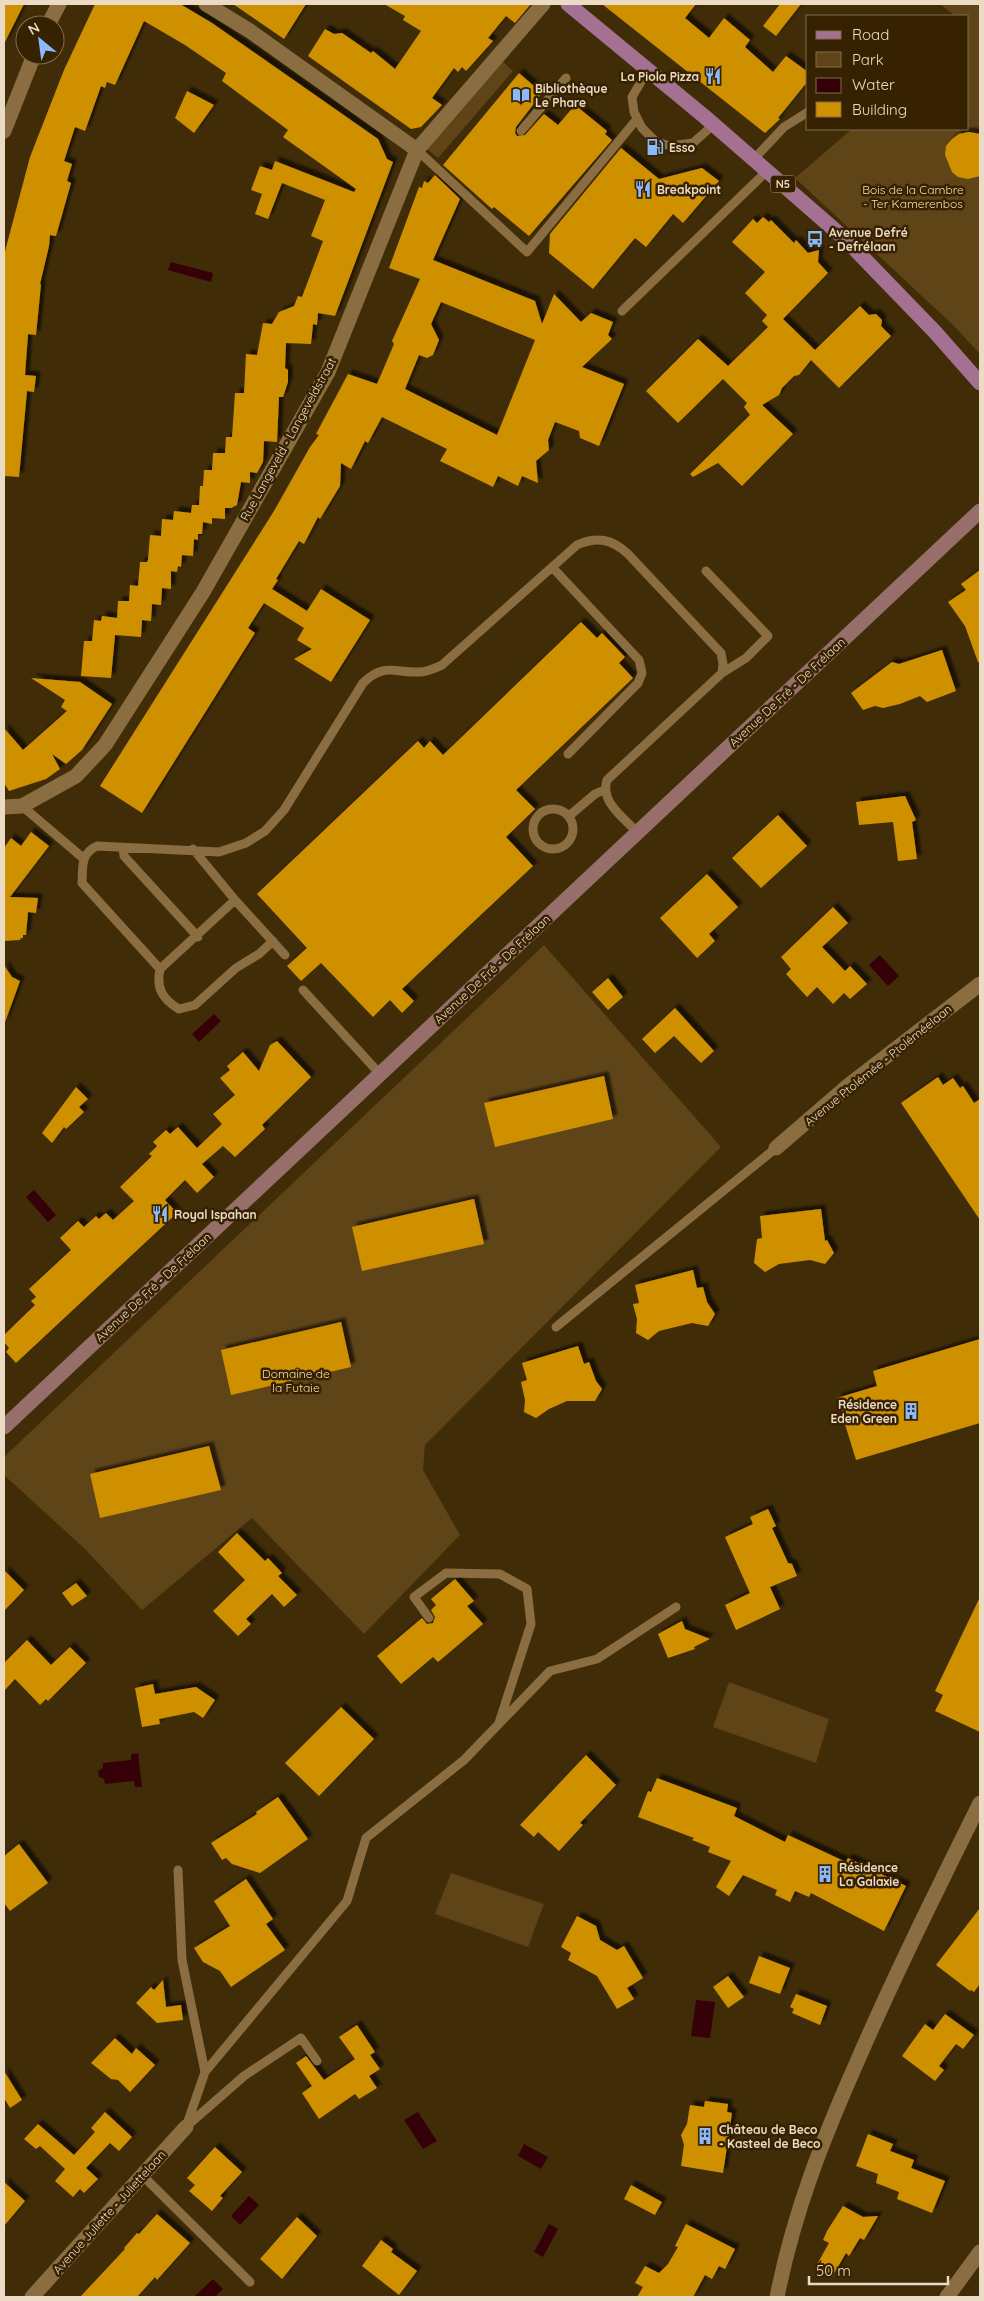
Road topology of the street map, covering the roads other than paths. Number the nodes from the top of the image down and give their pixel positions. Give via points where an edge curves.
1 (206, 4) edge
2 (543, 4) edge
3 (568, 4) edge
4 (30, 65) edge
5 (648, 70) junction
6 (566, 78) dead end
7 (806, 113) edge
8 (637, 119) junction
9 (713, 124) junction
10 (4, 131) edge
11 (521, 131) dead end
12 (417, 150) junction
13 (754, 159) junction
14 (767, 170) junction
15 (622, 310) dead end
16 (980, 383) edge
17 (980, 510) edge
18 (552, 567) junction
19 (706, 570) dead end
20 (722, 673) junction
21 (568, 754) dead end
22 (604, 790) junction
23 (22, 806) junction
24 (4, 807) edge
25 (569, 816) junction
26 (637, 832) junction
27 (124, 848) junction
28 (193, 849) junction
29 (83, 858) junction
30 (235, 900) junction
31 (198, 937) junction
32 (273, 941) junction
33 (285, 955) dead end
34 (160, 969) junction
35 (980, 984) edge
36 (303, 990) dead end
37 (380, 1074) junction
38 (776, 1148) joint
39 (556, 1327) dead end
40 (4, 1427) edge
41 (676, 1608) dead end
42 (429, 1618) dead end
43 (498, 1726) junction
44 (980, 1802) edge
45 (178, 1870) dead end
46 (317, 2061) dead end
47 (205, 2072) junction
48 (186, 2127) junction
49 (142, 2175) junction
50 (980, 2252) edge
51 (250, 2282) dead end
52 (32, 2297) edge
53 (777, 2297) edge
54 (947, 2297) edge

1 - 12 street via 250,31
2 - 12 street, Rue Langeveld - Langeveldstraat
3 - 5 main road, N5
4 - 10 street
5 - 8 lane via 632,97
5 - 9 main road, N5
6 - 11 lane
7 - 13 lane via 784,127
8 - 9 lane via 656,142 671,146 693,143
8 - 12 lane via 527,252
9 - 13 main road, N5
12 - 23 street, Rue Langeveld - Langeveldstraat via 328,372 202,592 105,744 76,776
13 - 14 main road, N5
14 - 15 lane
14 - 16 main road, N5 via 844,238
17 - 26 main road, Avenue De Fré - De Frélaan
18 - 20 lane via 577,545 590,539 618,544 721,653
18 - 21 lane via 639,660 642,673 638,683
18 - 28 lane via 442,665 419,672 395,669 371,675 284,810 264,831 246,843 219,852
19 - 20 lane via 768,636 746,658
20 - 22 lane via 607,780
22 - 25 lane
22 - 26 lane via 607,799
23 - 24 street, Rue Langeveld - Langeveldstraat
23 - 29 lane
25 - 25 lane via 562,810 545,810 534,824 537,841 553,849 569,842 573,833
26 - 37 main road, Avenue De Fré - De Frélaan
27 - 28 lane
27 - 29 lane via 97,846
27 - 31 lane via 124,856
28 - 30 lane
29 - 34 lane via 82,883
30 - 31 lane
30 - 32 lane
31 - 34 lane
32 - 33 lane
32 - 34 lane via 236,968 196,1005 178,1009 166,1001 158,981
35 - 38 street, Avenue Ptolémée - Ptoléméelaan via 849,1085
36 - 37 lane
37 - 40 main road, Avenue De Fré - De Frélaan
38 - 39 lane
41 - 43 lane via 597,1659 550,1670
42 - 43 lane via 414,1597 446,1573 500,1574 526,1589 531,1624
43 - 47 lane via 464,1760 366,1838 347,1901
44 - 53 street via 892,1981 811,2169 787,2248
45 - 47 lane via 182,1960
46 - 48 lane via 301,2038 244,2076
47 - 48 lane
48 - 49 street, Avenue Juliette - Juliettelaan
49 - 51 lane
49 - 52 street, Avenue Juliette - Juliettelaan
50 - 54 street

